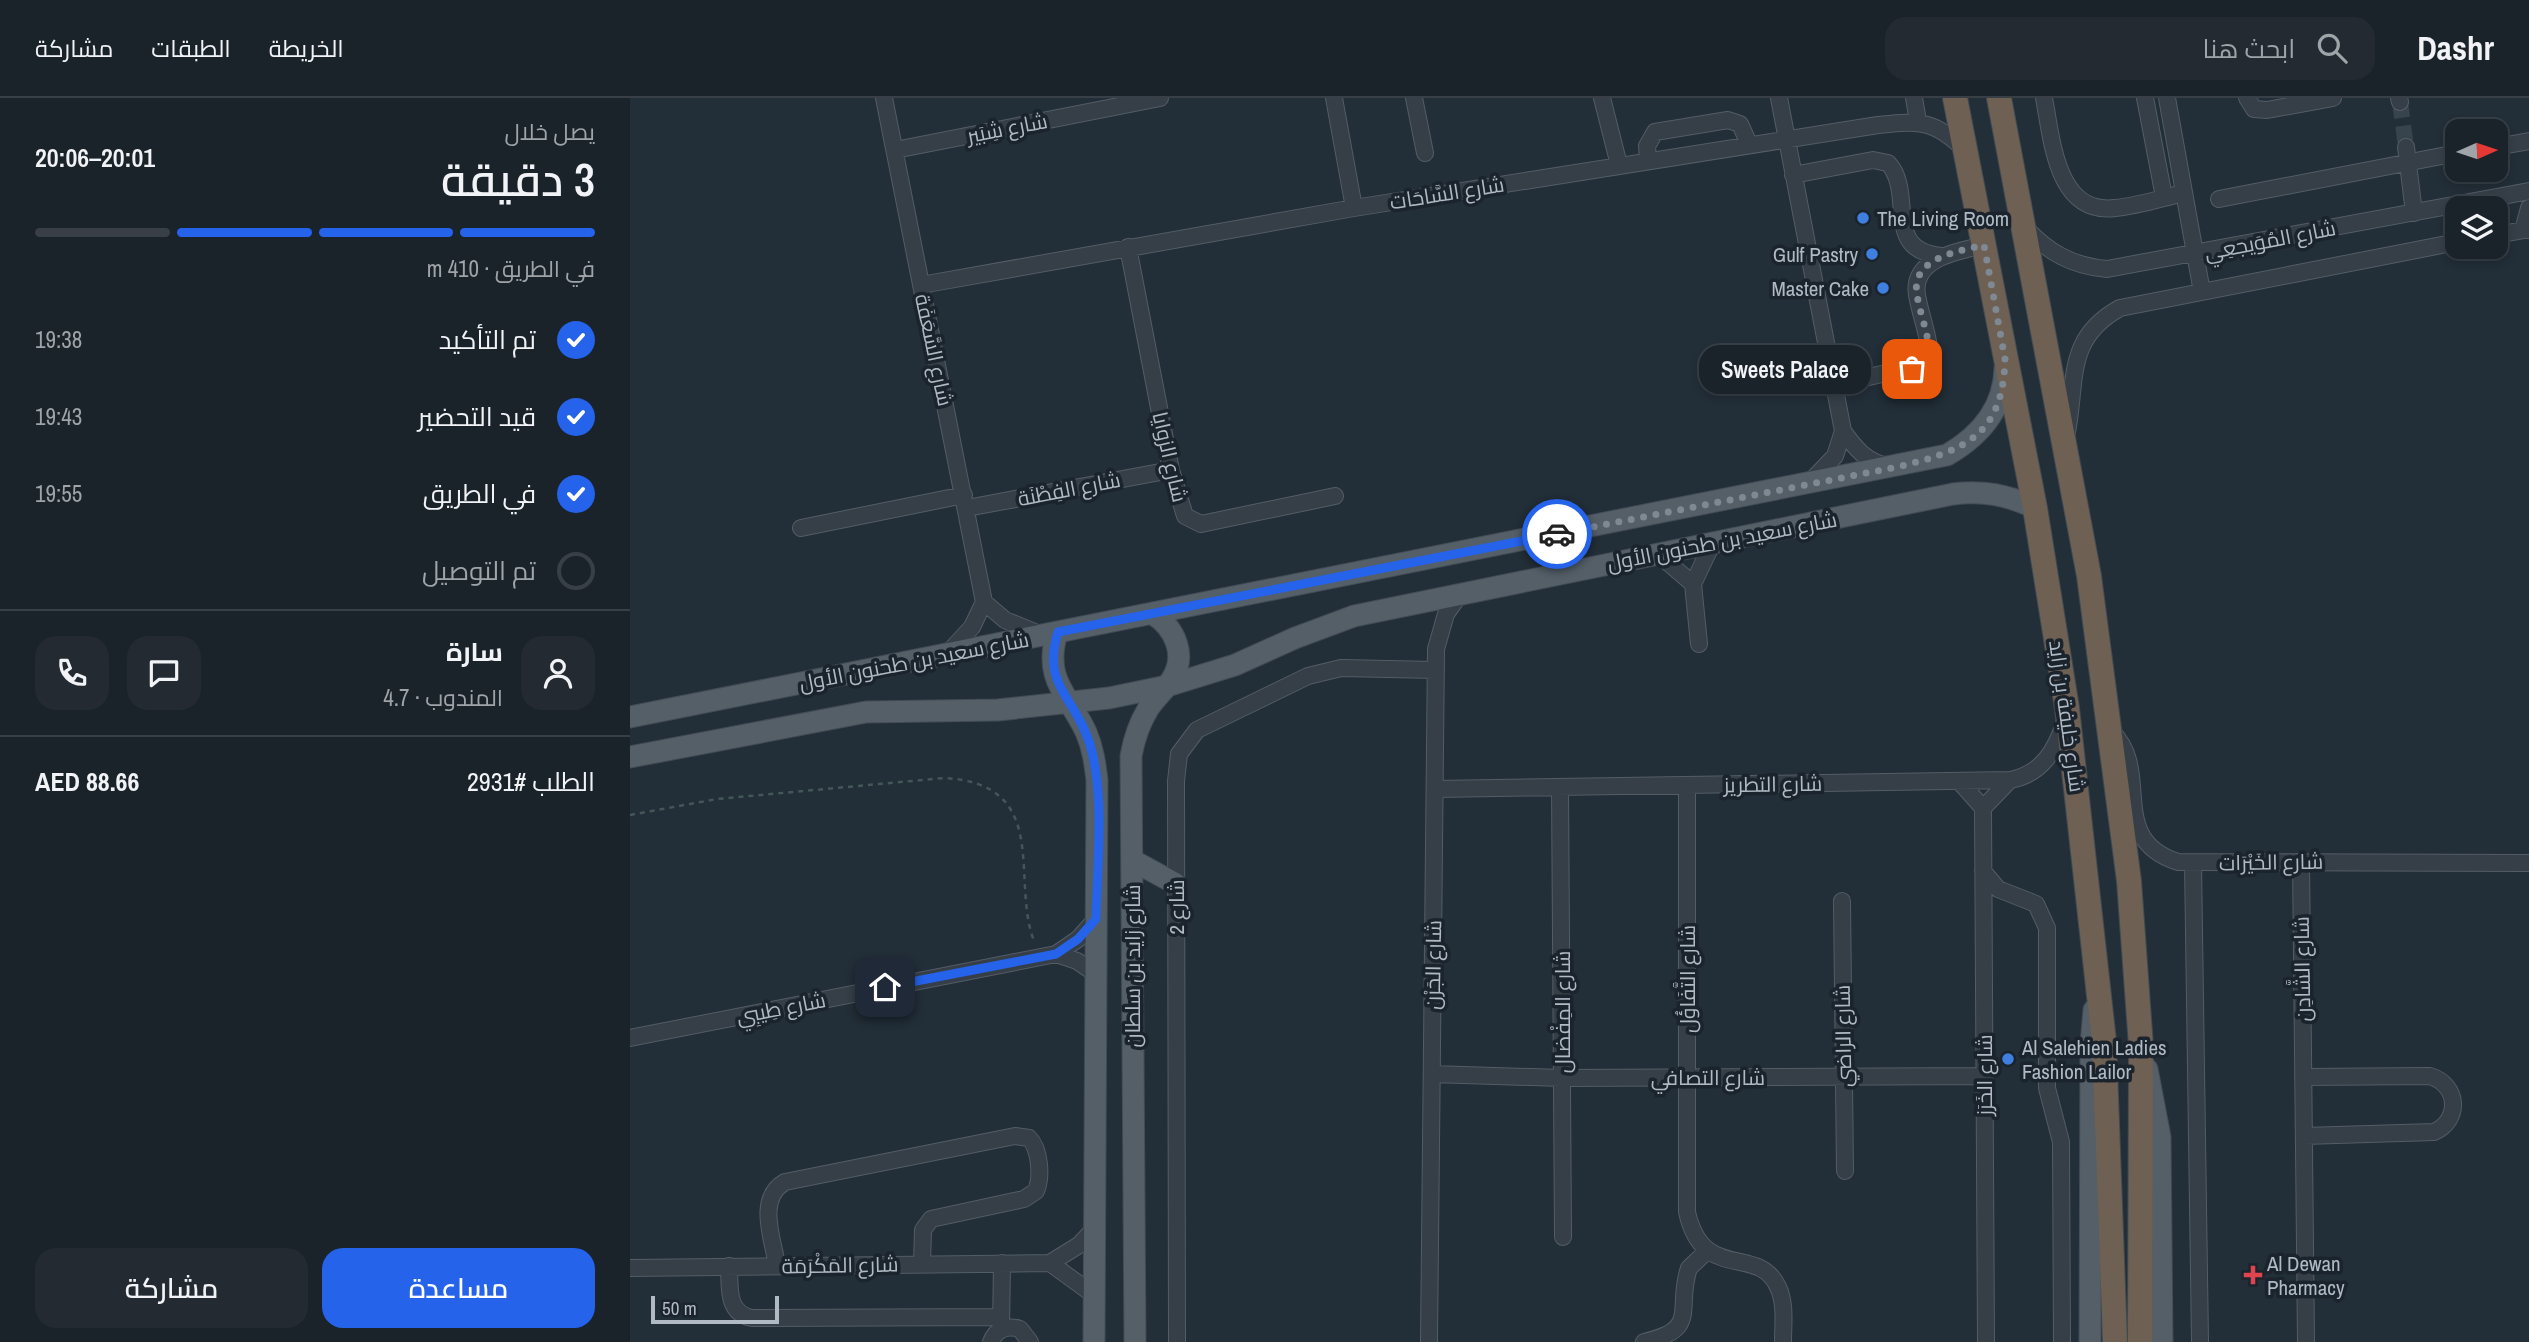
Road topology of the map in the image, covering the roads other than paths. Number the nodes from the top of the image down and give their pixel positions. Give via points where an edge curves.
1 (884, 98) edge
2 (1160, 98) edge
3 (1334, 98) edge
4 (1414, 98) edge
5 (1602, 98) edge
6 (1779, 98) edge
7 (1914, 98) edge
8 (1955, 98) edge
9 (1999, 98) edge
10 (2044, 98) edge
11 (2145, 98) edge
12 (2167, 98) edge
13 (2247, 98) edge
14 (2333, 98) edge
15 (1918, 121) junction
16 (1787, 138) junction
17 (2529, 141) edge
18 (1749, 144) junction
19 (2508, 145) edge
20 (895, 150) junction
21 (1966, 150) junction
22 (1425, 153) dead end
23 (2445, 153) edge
24 (2407, 154) junction
25 (1648, 160) junction
26 (1619, 165) junction
27 (1793, 175) junction
28 (2529, 191) edge
29 (2185, 192) junction
30 (2164, 197) junction
31 (2219, 199) dead end
32 (1354, 208) junction
33 (2529, 208) edge
34 (2414, 213) junction
35 (2023, 224) junction
36 (2528, 229) edge
37 (2508, 233) edge
38 (1984, 245) junction
39 (2445, 245) edge
40 (1128, 247) junction
41 (2196, 254) junction
42 (1942, 256) junction
43 (920, 285) junction
44 (2202, 292) junction
45 (2005, 359) junction
46 (1834, 385) junction
47 (1843, 431) junction
48 (2065, 442) junction
49 (1897, 467) junction
50 (1171, 470) junction
51 (1806, 484) junction
52 (1335, 496) dead end
53 (965, 502) junction
54 (2035, 508) junction
55 (801, 528) dead end
56 (1713, 542) junction
57 (1658, 554) junction
58 (1693, 583) junction
59 (1460, 594) junction
60 (984, 602) junction
61 (1153, 614) junction
62 (1050, 634) junction
63 (1699, 644) dead end
64 (944, 656) junction
65 (1436, 670) junction
66 (1167, 686) junction
67 (1069, 705) junction
68 (2067, 708) junction
69 (630, 717) edge
70 (2106, 726) junction
71 (630, 757) edge
72 (2010, 780) junction
73 (1959, 781) junction
74 (1687, 786) junction
75 (1560, 787) junction
76 (1436, 789) junction
77 (1983, 808) junction
78 (1132, 860) junction
79 (2301, 861) junction
80 (2193, 863) junction
81 (2529, 863) edge
82 (1983, 871) junction
83 (1176, 884) junction
84 (2012, 895) junction
85 (1842, 901) dead end
86 (1096, 919) junction
87 (1983, 923) junction
88 (1049, 955) junction
89 (1096, 974) junction
90 (2098, 987) junction
91 (630, 1038) edge
92 (2141, 1046) junction
93 (1432, 1074) junction
94 (1984, 1076) junction
95 (1843, 1077) junction
96 (2303, 1077) junction
97 (1562, 1078) junction
98 (1687, 1078) junction
99 (2304, 1136) junction
100 (1844, 1171) dead end
101 (1095, 1228) junction
102 (1563, 1237) dead end
103 (1707, 1251) junction
104 (1002, 1263) junction
105 (1050, 1263) junction
106 (922, 1264) junction
107 (777, 1265) junction
108 (729, 1266) junction
109 (630, 1268) edge
110 (1094, 1295) junction
111 (998, 1329) edge
112 (1030, 1342) edge
113 (1094, 1342) edge
114 (1135, 1342) edge
115 (1177, 1342) edge
116 (1429, 1342) edge
117 (1644, 1342) edge
118 (1783, 1342) edge
119 (1986, 1342) edge
120 (2062, 1342) edge
121 (2090, 1342) edge
122 (2115, 1342) edge
123 (2140, 1342) edge
124 (2162, 1342) edge
125 (2200, 1342) edge
126 (2306, 1342) edge

1 - 20 street, شارع السَّعَفَة
2 - 20 street, شارع شِبَير
3 - 32 street
4 - 22 street
5 - 26 street
6 - 16 street
7 - 15 street
8 - 21 highway, شارع خليفة بن زايد
9 - 35 highway, شارع خليفة بن زايد
10 - 30 street via 2061,174 2075,196 2112,209
11 - 30 street
12 - 29 street
13 - 14 street via 2254,109 2267,110
15 - 16 street, شارع السَّاحَات
15 - 21 street via 1943,131
16 - 18 street, شارع السَّاحَات
16 - 27 street
17 - 19 street
18 - 25 street, شارع السَّاحَات
18 - 25 street via 1740,124 1727,120 1655,132 1647,146
20 - 43 street, شارع السَّعَفَة
21 - 38 highway, شارع خليفة بن زايد
23 - 24 street
24 - 31 street
24 - 34 street
25 - 26 street, شارع السَّاحَات
26 - 32 street, شارع السَّاحَات
27 - 42 street via 1873,160 1888,163 1896,176 1907,237 1920,251
27 - 46 street
28 - 34 street, شارع المُوَيجعِي
29 - 30 street
29 - 41 street
32 - 40 street, شارع السَّاحَات
33 - 36 street
34 - 41 street, شارع المُوَيجعِي
35 - 41 street, شارع المُوَيجعِي via 2052,252 2093,268 2122,268
35 - 48 highway, شارع خليفة بن زايد
36 - 37 street
38 - 42 street
38 - 45 highway, شارع خليفة بن زايد
39 - 44 street, شارع المُوَيجعِي
40 - 43 street, شارع السَّاحَات
40 - 50 street, شارع الزوايا
41 - 44 street
42 - 46 street via 1928,265 1916,286 1928,358 1921,365
43 - 53 street, شارع السَّعَفَة
44 - 48 street, شارع المُوَيجعِي via 2132,304 2098,323 2077,356
45 - 49 main road, شارع سعيد بن طحنون الأول via 1995,409 1975,436 1947,455
45 - 54 highway, شارع خليفة بن زايد
46 - 47 street
47 - 49 street via 1871,460
47 - 51 street via 1835,456
48 - 70 highway, شارع خليفة بن زايد via 2089,576
49 - 51 main road, شارع سعيد بن طحنون الأول
50 - 52 street, شارع الزوايا via 1185,516 1201,524
50 - 53 street, شارع الفِطْنَة
51 - 61 main road, شارع سعيد بن طحنون الأول
53 - 55 street, شارع الفِطْنَة
53 - 60 street, شارع السَّعَفَة
54 - 56 main road, شارع سعيد بن طحنون الأول via 2003,495 1969,492
54 - 68 highway, شارع خليفة بن زايد
56 - 57 main road, شارع سعيد بن طحنون الأول
56 - 58 street
57 - 58 street
57 - 59 main road, شارع سعيد بن طحنون الأول
58 - 63 street
59 - 65 street, شارع الجَرْن via 1441,625
59 - 66 main road, شارع سعيد بن طحنون الأول via 1354,616 1235,665
60 - 62 street via 1017,627
60 - 64 street via 964,638
61 - 62 main road, شارع سعيد بن طحنون الأول
61 - 66 main road, شارع زايد بن سلطان via 1169,627 1178,646 1178,667
62 - 64 main road, شارع سعيد بن طحنون الأول
62 - 67 main road, شارع زايد بن سلطان via 1053,670
64 - 69 main road, شارع سعيد بن طحنون الأول
65 - 76 street, شارع الجَرْن
65 - 83 street, شارع 2 via 1329,670 1197,730 1183,746 1177,763
66 - 67 main road, شارع سعيد بن طحنون الأول
66 - 78 main road, شارع زايد بن سلطان via 1150,706 1134,743
67 - 71 main road, شارع سعيد بن طحنون الأول via 866,712
67 - 86 main road, شارع زايد بن سلطان via 1086,733 1095,764
68 - 72 street, شارع التطريز via 2061,733 2045,762
68 - 90 highway, شارع خليفة بن زايد
70 - 80 street, شارع الخَيْرَات via 2127,755 2134,816 2141,835 2162,857
70 - 92 highway, شارع خليفة بن زايد via 2129,881
72 - 73 street, شارع التطريز
72 - 77 street
73 - 74 street, شارع التطريز
73 - 77 street
74 - 75 street, شارع التطريز
74 - 98 street, شارع التَّفَاؤُل
75 - 76 street, شارع التطريز
75 - 97 street, شارع المِفْضال
76 - 93 street, شارع الجَرْن
77 - 82 street, شارع الخَرَز
78 - 83 main road
78 - 114 main road, شارع زايد بن سلطان
79 - 80 street, شارع الخَيْرَات
79 - 81 street, شارع الخَيْرَات
79 - 96 street, شارع الشَّادِن
80 - 125 street
82 - 84 street via 1998,889
82 - 87 street, شارع الخَرَز
83 - 115 street, شارع 2
84 - 87 street via 1994,905
84 - 120 street via 2036,904 2047,928 2047,1088 2061,1142
85 - 95 street, شارع الراضي
86 - 88 street, شارع طِيبِي via 1078,939
86 - 89 main road, شارع زايد بن سلطان
87 - 94 street, شارع الخَرَز
88 - 89 street via 1077,961
88 - 91 street, شارع طِيبِي
89 - 101 main road, شارع زايد بن سلطان
90 - 121 main road via 2091,1044
90 - 122 highway, شارع خليفة بن زايد via 2108,1093
92 - 123 highway, شارع خليفة بن زايد
92 - 124 main road via 2160,1137
93 - 97 street, شارع التصافي
93 - 116 street, شارع الجَرْن
94 - 95 street, شارع التصافي
94 - 119 street, شارع الخَرَز
95 - 98 street, شارع التصافي
95 - 100 street, شارع الراضي
96 - 99 street, شارع الشَّادِن
96 - 99 street via 2430,1076 2450,1090 2454,1105 2450,1119 2434,1132
97 - 98 street, شارع التصافي
97 - 102 street, شارع المِفْضال
98 - 103 street, شارع التَّفَاؤُل via 1687,1212 1694,1234
99 - 126 street, شارع الشَّادِن
101 - 105 street via 1079,1245
101 - 110 main road, شارع زايد بن سلطان
103 - 117 street via 1689,1269 1683,1322 1665,1337
103 - 118 street via 1754,1265 1774,1281 1783,1304
104 - 105 street, شارع المَكْرَمَة
104 - 106 street, شارع المَكْرَمَة
104 - 111 street
105 - 110 street
106 - 107 street, شارع المَكْرَمَة
106 - 107 street via 923,1230 931,1219 1024,1199 1036,1191 1037,1150 1029,1138 1015,1136 785,1182 774,1190 769,1202
107 - 108 street, شارع المَكْرَمَة
108 - 109 street, شارع المَكْرَمَة
108 - 111 street via 733,1306 752,1318
110 - 113 main road, شارع زايد بن سلطان
111 - 112 street via 1020,1329

